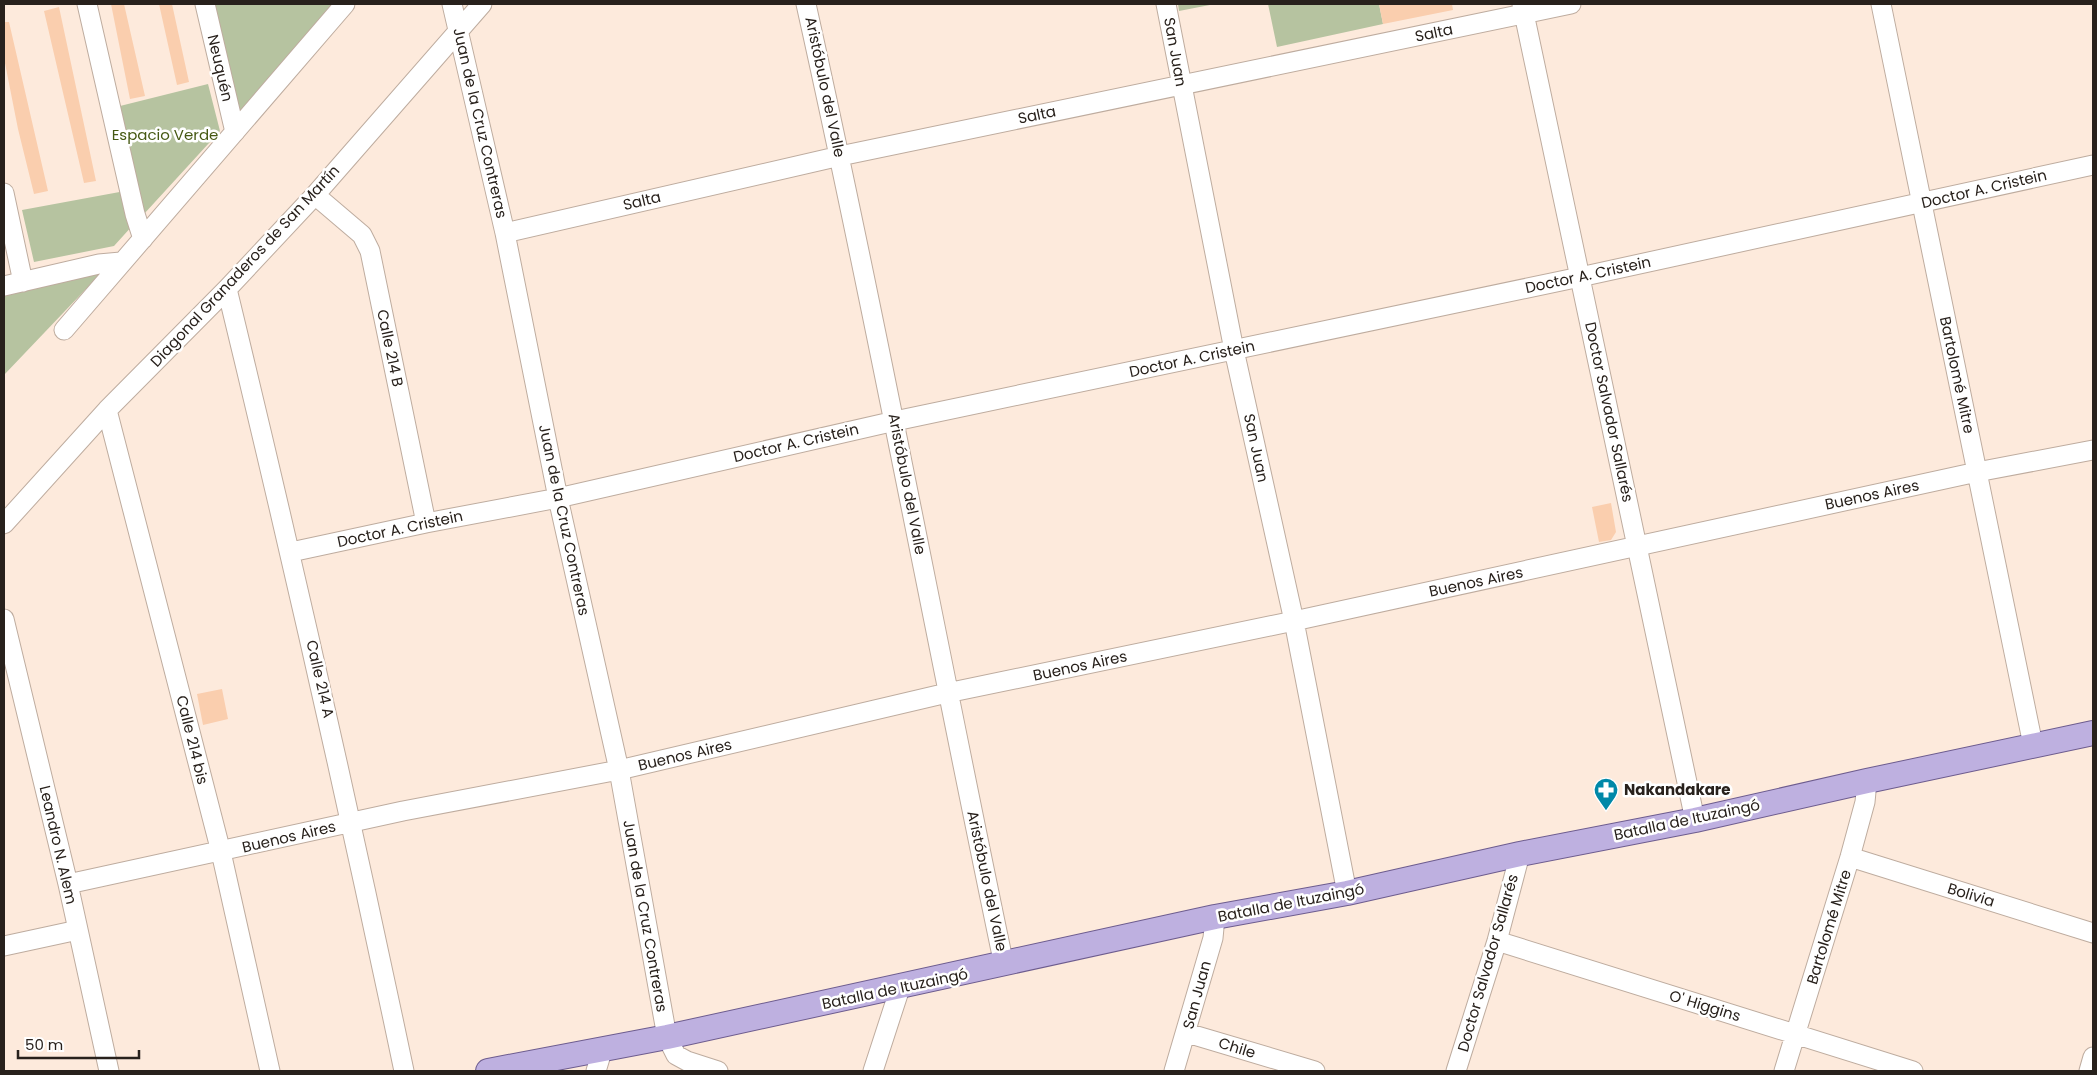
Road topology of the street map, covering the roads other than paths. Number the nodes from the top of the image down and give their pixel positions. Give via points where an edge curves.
1 (87, 4) edge
2 (205, 4) edge
3 (345, 4) edge
4 (452, 4) edge
5 (483, 4) edge
6 (806, 4) edge
7 (1166, 4) edge
8 (1571, 4) edge
9 (1881, 4) edge
10 (1524, 9) edge
11 (459, 28) junction
12 (1181, 85) junction
13 (235, 132) junction
14 (840, 156) junction
15 (2093, 165) edge
16 (4, 193) edge
17 (315, 195) junction
18 (1922, 203) junction
19 (505, 233) junction
20 (143, 239) junction
21 (121, 262) junction
22 (1580, 277) junction
23 (23, 282) junction
24 (4, 286) edge
25 (227, 289) junction
26 (64, 330) dead end
27 (1234, 350) junction
28 (107, 410) junction
29 (895, 421) junction
30 (2093, 450) edge
31 (1977, 472) junction
32 (558, 498) junction
33 (426, 523) junction
34 (4, 524) edge
35 (1637, 547) junction
36 (291, 552) junction
37 (4, 619) edge
38 (1294, 621) junction
39 (947, 693) junction
40 (2093, 733) edge
41 (2032, 745) junction
42 (619, 770) junction
43 (1867, 780) junction
44 (1694, 820) junction
45 (352, 822) junction
46 (220, 852) junction
47 (1520, 854) junction
48 (1850, 857) junction
49 (68, 884) junction
50 (1347, 893) junction
51 (1215, 917) junction
52 (78, 930) junction
53 (2093, 933) edge
54 (1497, 942) junction
55 (4, 946) edge
56 (1004, 965) junction
57 (900, 988) junction
58 (1187, 1033) junction
59 (1796, 1034) junction
60 (667, 1037) junction
61 (603, 1048) junction
62 (2093, 1057) edge
63 (109, 1071) edge
64 (270, 1071) edge
65 (404, 1071) edge
66 (488, 1071) edge
67 (596, 1071) edge
68 (718, 1071) edge
69 (873, 1071) edge
70 (1174, 1071) edge
71 (1316, 1071) edge
72 (1456, 1071) edge
73 (1784, 1071) edge
74 (1913, 1071) edge
75 (2089, 1071) edge

1 - 20 street
2 - 13 street, Neuquén
3 - 13 street
4 - 11 street, Juan de la Cruz Contreras
5 - 11 street, Diagonal Granaderos de San Martín
6 - 14 street, Aristóbulo del Valle
7 - 12 street, San Juan
8 - 10 street, Salta
9 - 18 street, Bartolomé Mitre
10 - 12 street, Salta
10 - 22 street, Doctor Salvador Sallarés
11 - 17 street, Diagonal Granaderos de San Martín
11 - 19 street, Juan de la Cruz Contreras
12 - 14 street, Salta
12 - 27 street, San Juan
13 - 20 street
14 - 19 street, Salta
14 - 29 street, Aristóbulo del Valle
15 - 18 street, Doctor A. Cristein
16 - 23 street
17 - 25 street, Diagonal Granaderos de San Martín
17 - 33 street, Calle 214 B via 362,235 370,251
18 - 22 street, Doctor A. Cristein
18 - 31 street, Bartolomé Mitre
19 - 32 street, Juan de la Cruz Contreras
20 - 21 street
21 - 23 street
21 - 26 street
22 - 27 street, Doctor A. Cristein
22 - 35 street, Doctor Salvador Sallarés
23 - 24 street
25 - 28 street, Diagonal Granaderos de San Martín
25 - 36 street, Calle 214 A
27 - 29 street, Doctor A. Cristein
27 - 38 street, San Juan
28 - 34 street, Diagonal Granaderos de San Martín
28 - 46 street, Calle 214 bis
29 - 32 street, Doctor A. Cristein
29 - 39 street, Aristóbulo del Valle
30 - 31 street, Buenos Aires
31 - 35 street, Buenos Aires
31 - 41 street, Bartolomé Mitre
32 - 33 street, Doctor A. Cristein
32 - 42 street, Juan de la Cruz Contreras
33 - 36 street, Doctor A. Cristein
35 - 38 street, Buenos Aires
35 - 44 street, Doctor Salvador Sallarés
36 - 45 street, Calle 214 A
37 - 49 street, Leandro N. Alem
38 - 39 street, Buenos Aires
38 - 50 street, San Juan
39 - 42 street, Buenos Aires
39 - 56 street, Aristóbulo del Valle
40 - 41 main road, Batalla de Ituzaingó
41 - 43 main road, Batalla de Ituzaingó
42 - 45 street, Buenos Aires
42 - 60 street, Juan de la Cruz Contreras
43 - 44 main road, Batalla de Ituzaingó
43 - 48 street, Bartolomé Mitre via 1865,802
44 - 47 main road, Batalla de Ituzaingó
45 - 46 street, Buenos Aires
45 - 65 street, Calle 214 A
46 - 49 street, Buenos Aires
46 - 64 street, Calle 214 bis
47 - 50 main road, Batalla de Ituzaingó
47 - 54 street, Doctor Salvador Sallarés
48 - 53 street, Bolivia
48 - 59 street, Bartolomé Mitre
49 - 52 street, Leandro N. Alem
50 - 51 main road, Batalla de Ituzaingó
51 - 56 main road, Batalla de Ituzaingó
51 - 58 street, San Juan via 1213,938
52 - 55 street
52 - 63 street, Leandro N. Alem
54 - 59 street, O' Higgins
54 - 72 street, Doctor Salvador Sallarés
56 - 57 main road, Batalla de Ituzaingó
57 - 60 main road, Batalla de Ituzaingó
57 - 69 street
58 - 70 street, San Juan
58 - 71 street, Chile
59 - 73 street, Bartolomé Mitre
59 - 74 street, O' Higgins
60 - 61 main road, Batalla de Ituzaingó
60 - 68 street via 676,1055
61 - 66 main road, Batalla de Ituzaingó
61 - 67 street
62 - 75 street

